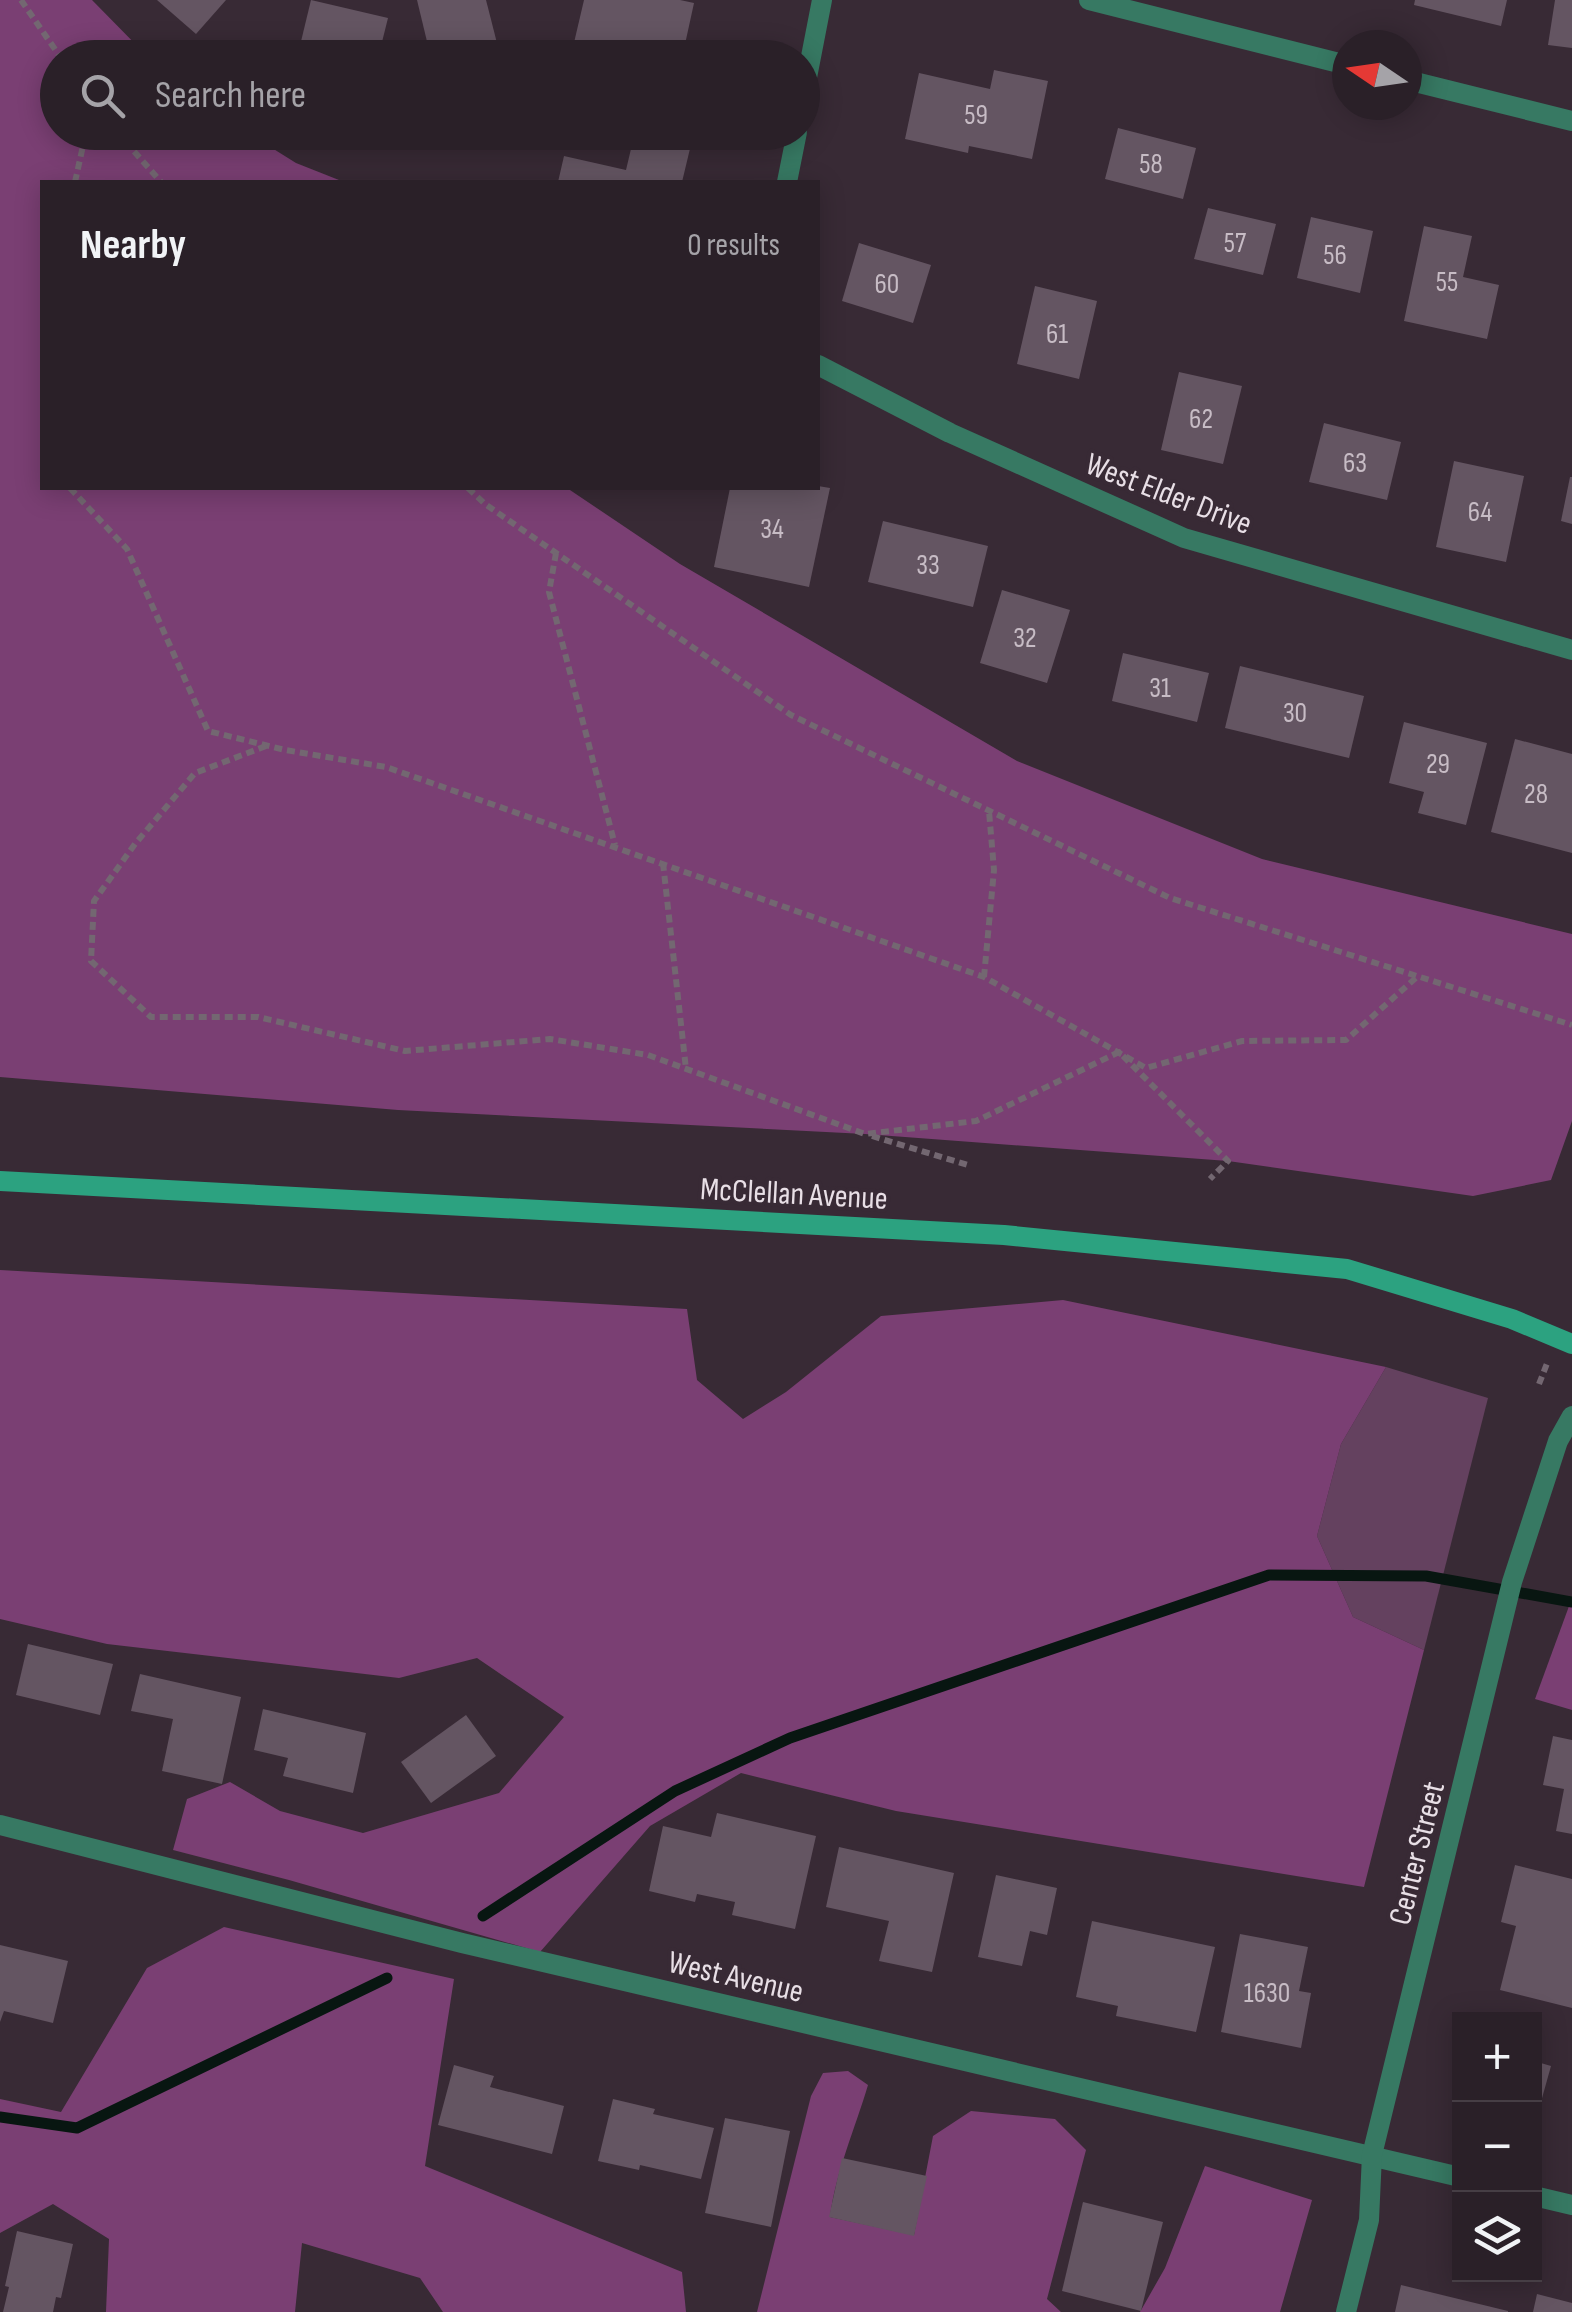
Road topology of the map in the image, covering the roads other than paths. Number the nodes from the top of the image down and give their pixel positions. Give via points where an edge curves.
1 (822, 0) edge
2 (1090, 0) edge
3 (814, 40) edge
4 (1332, 61) edge
5 (1422, 84) edge
6 (1572, 121) edge
7 (794, 150) edge
8 (788, 180) edge
9 (820, 367) edge
10 (1572, 650) edge
11 (0, 1181) edge
12 (1572, 1344) edge
13 (1572, 1416) edge
14 (0, 1825) edge
15 (1372, 2155) junction
16 (1452, 2175) edge
17 (1542, 2198) edge
18 (1572, 2205) edge
19 (1346, 2312) edge

1 - 3 street
2 - 4 street
5 - 6 street
7 - 8 street
9 - 10 street, West Elder Drive via 1184,538
11 - 12 main road, McClellan Avenue via 1004,1234 1347,1269
13 - 15 street, Center Street via 1512,1582
14 - 15 street, West Avenue via 462,1943
15 - 16 street, West Avenue
15 - 19 street, Center Street via 1369,2220
17 - 18 street

